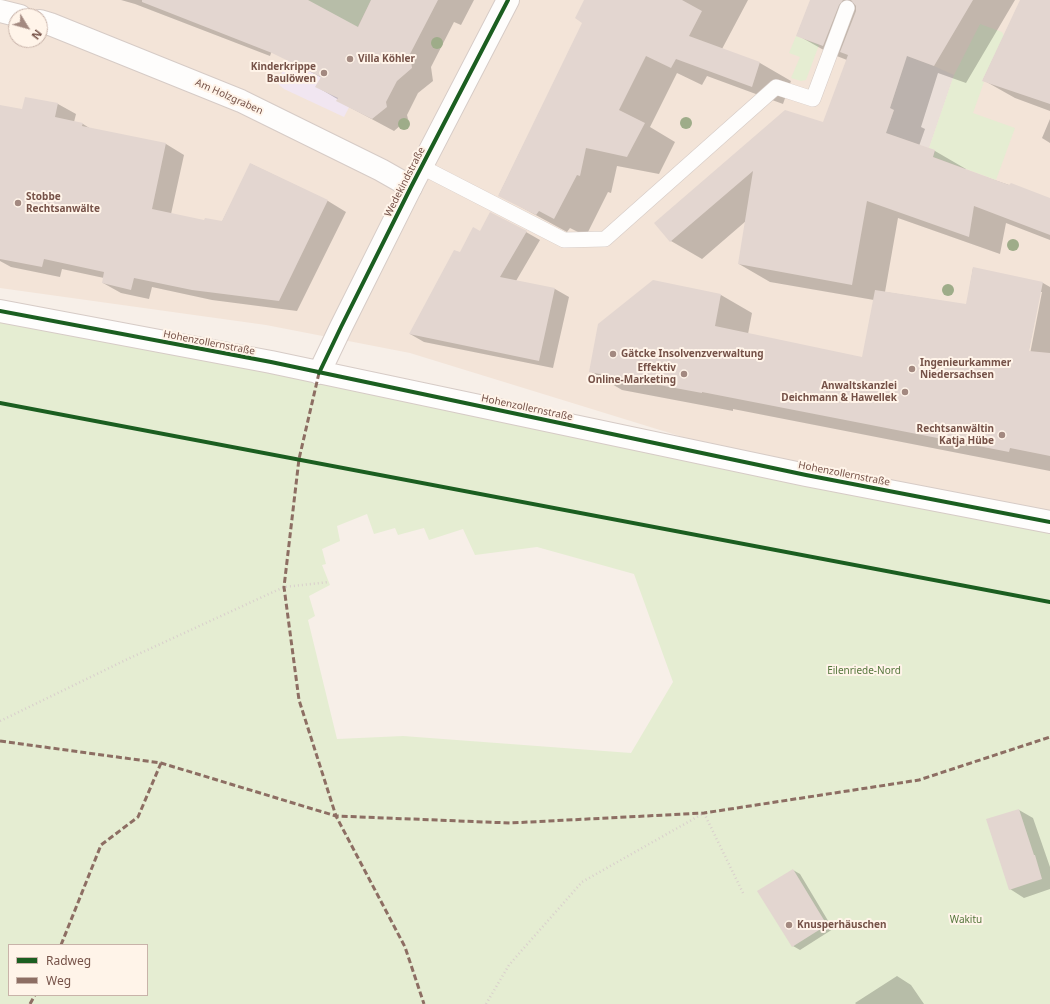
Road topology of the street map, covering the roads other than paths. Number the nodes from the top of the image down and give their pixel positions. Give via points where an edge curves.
1 (508, 0) edge
2 (847, 8) dead end
3 (48, 23) edge
4 (422, 167) junction
5 (411, 187) junction
6 (0, 311) edge
7 (320, 373) junction
8 (1050, 522) edge

1 - 4 street, Wedekindstraße
2 - 4 lane via 813,99 776,87 605,239 564,240
3 - 5 street, Am Holzgraben via 241,101
4 - 5 street, Wedekindstraße
5 - 7 street, Wedekindstraße
6 - 7 street, Hohenzollernstraße
7 - 8 street, Hohenzollernstraße via 806,475

